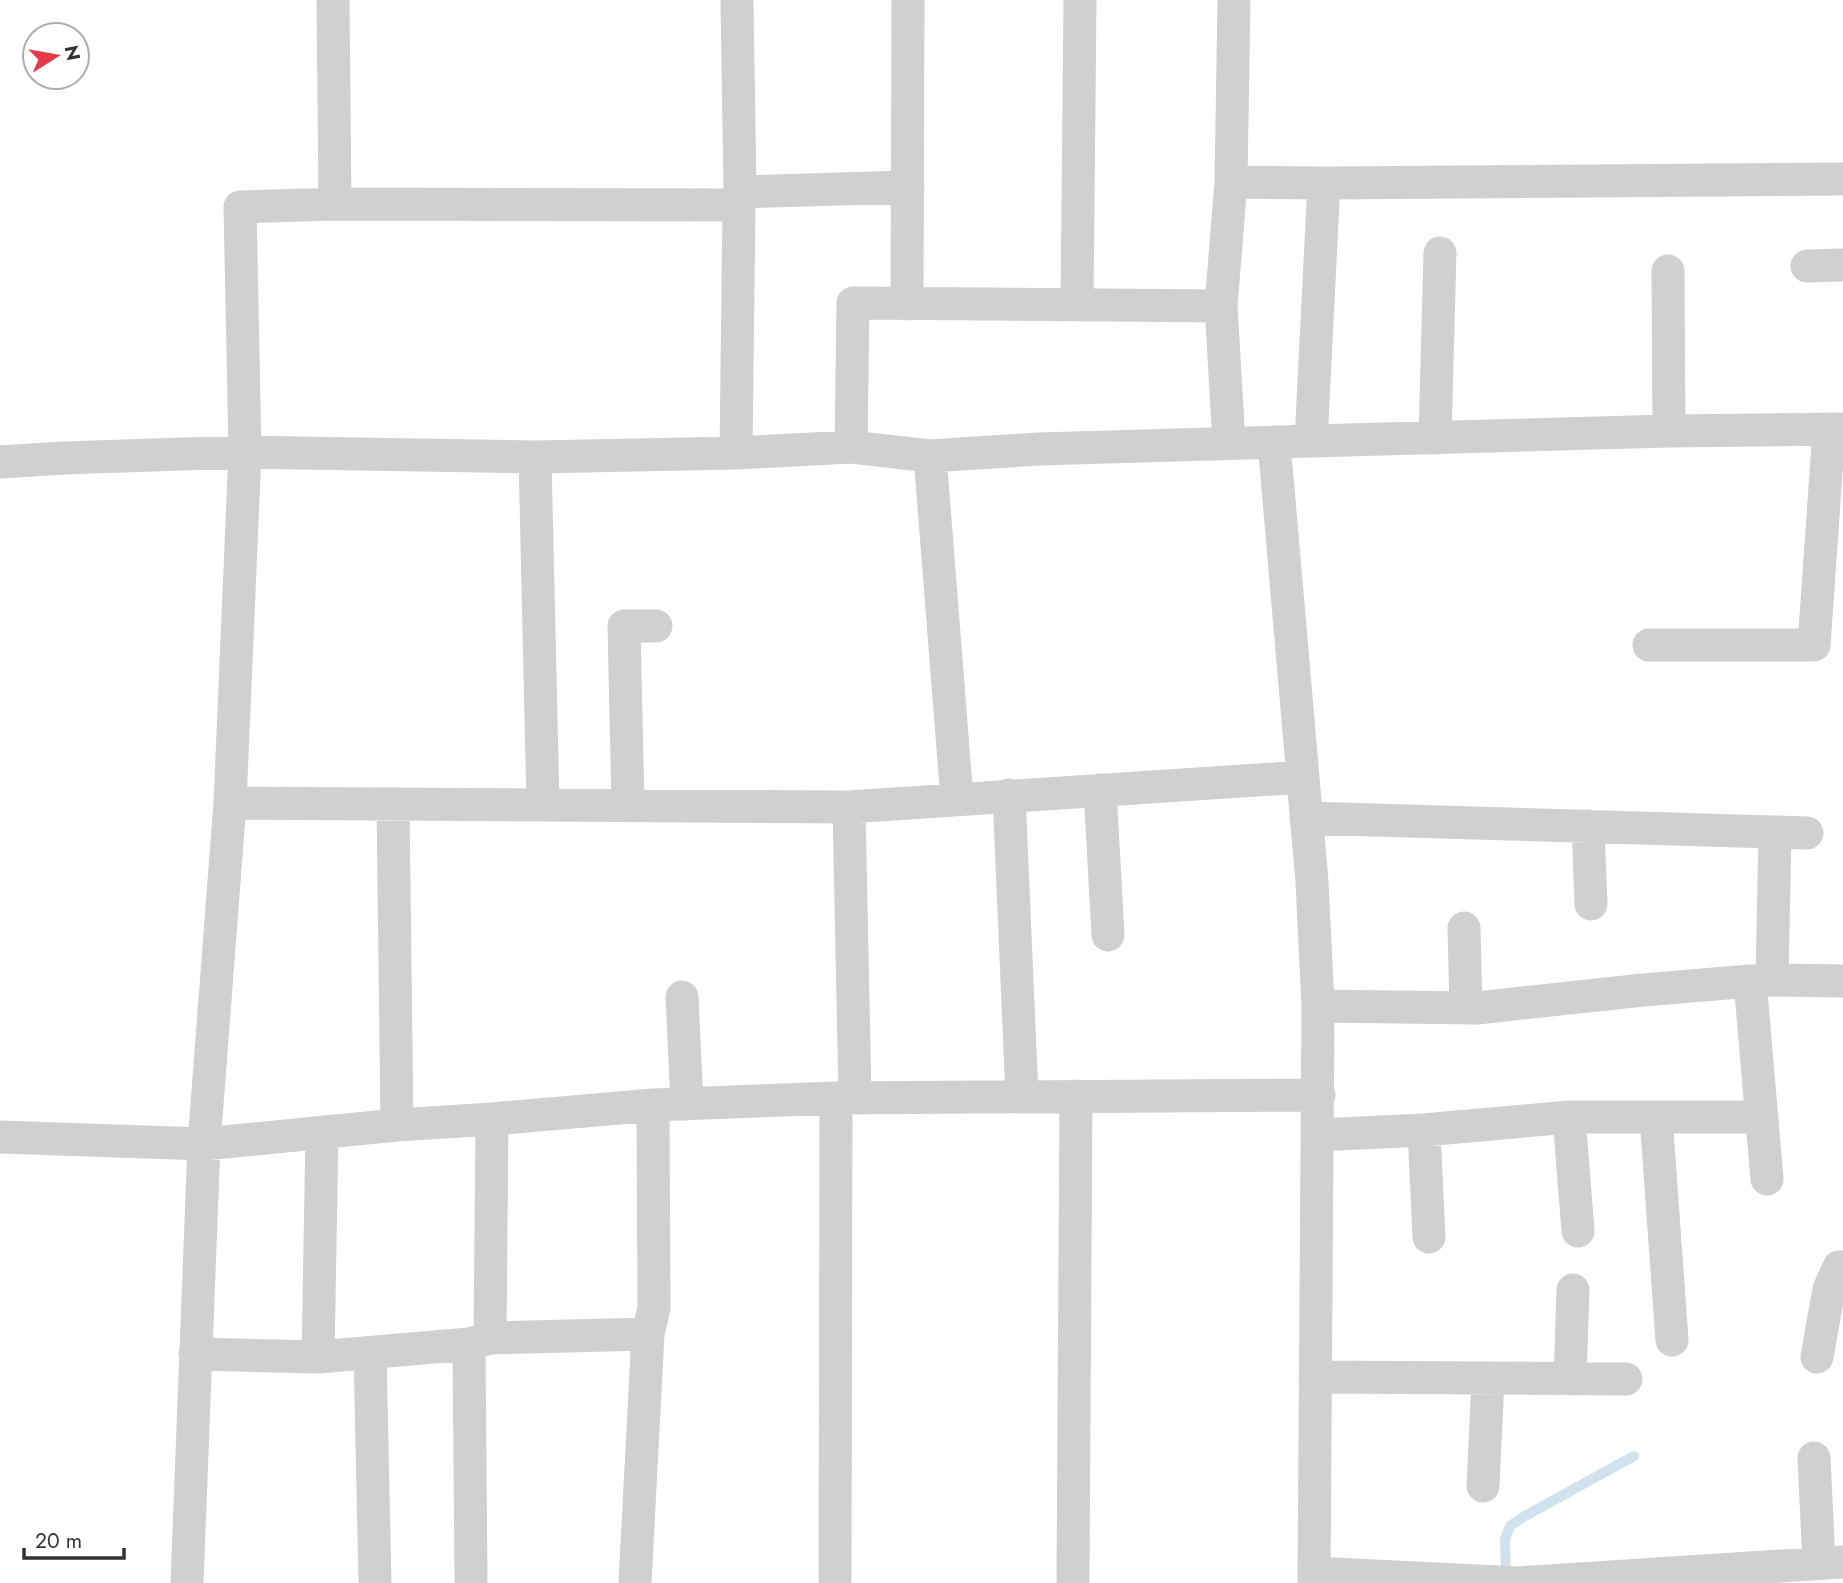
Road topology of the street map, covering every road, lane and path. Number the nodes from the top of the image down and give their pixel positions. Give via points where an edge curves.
1 (333, 0) edge
2 (737, 0) edge
3 (908, 0) edge
4 (1080, 0) edge
5 (1234, 0) edge
6 (1843, 179) edge
7 (1231, 182) junction
8 (1324, 183) junction
9 (908, 187) junction
10 (739, 199) junction
11 (335, 204) junction
12 (1440, 253) dead end
13 (1807, 265) dead end
14 (1843, 265) edge
15 (1668, 271) dead end
16 (907, 304) junction
17 (1077, 304) junction
18 (1222, 306) junction
19 (1836, 430) edge
20 (1669, 432) junction
21 (1435, 438) junction
22 (1311, 440) junction
23 (1274, 442) junction
24 (1229, 443) junction
25 (851, 447) junction
26 (245, 452) junction
27 (736, 453) junction
28 (930, 456) junction
29 (535, 457) junction
30 (0, 463) edge
31 (656, 625) dead end
32 (1649, 645) dead end
33 (1303, 777) junction
34 (1100, 790) junction
35 (1009, 795) junction
36 (957, 799) junction
37 (230, 803) junction
38 (393, 804) junction
39 (543, 805) junction
40 (628, 806) junction
41 (849, 807) junction
42 (1307, 818) junction
43 (1588, 826) junction
44 (1591, 904) dead end
45 (1464, 928) dead end
46 (1108, 935) dead end
47 (1761, 981) junction
48 (1843, 981) edge
49 (682, 997) dead end
50 (1318, 1006) junction
51 (1466, 1008) junction
52 (1319, 1094) junction
53 (1022, 1096) junction
54 (1076, 1096) junction
55 (846, 1098) junction
56 (687, 1104) junction
57 (653, 1105) junction
58 (1569, 1116) junction
59 (1656, 1116) junction
60 (1762, 1117) junction
61 (492, 1119) junction
62 (397, 1125) junction
63 (1424, 1130) junction
64 (323, 1133) junction
65 (1318, 1135) junction
66 (0, 1137) edge
67 (204, 1144) junction
68 (1767, 1179) dead end
69 (1578, 1231) dead end
70 (1429, 1237) dead end
71 (1843, 1267) edge
72 (1573, 1290) dead end
73 (648, 1334) junction
74 (1672, 1340) dead end
75 (480, 1341) junction
76 (370, 1353) junction
77 (195, 1354) junction
78 (318, 1357) junction
79 (1817, 1357) dead end
80 (1315, 1377) junction
81 (1488, 1379) junction
82 (1570, 1379) junction
83 (1626, 1379) dead end
84 (1814, 1458) dead end
85 (1483, 1486) dead end
86 (1831, 1563) edge
87 (1777, 1575) edge
88 (1314, 1578) edge
89 (1581, 1581) edge
90 (187, 1583) edge
91 (375, 1583) edge
92 (471, 1583) edge
93 (635, 1583) edge
94 (835, 1583) edge
95 (1073, 1583) edge

1 - 11 street
2 - 10 street
3 - 9 street
4 - 17 street
5 - 7 street
6 - 8 street
7 - 8 street
7 - 18 street
8 - 22 street
9 - 10 street
9 - 16 street
10 - 11 street
10 - 27 street
11 - 26 street via 240,207
12 - 21 street
13 - 14 street
15 - 20 street
16 - 17 street
16 - 25 street via 853,303
17 - 18 street
18 - 24 street
19 - 20 street
19 - 32 street via 1814,645
20 - 21 street
21 - 22 street
22 - 23 street
23 - 24 street
23 - 33 street
24 - 28 street
25 - 27 street
25 - 28 street
26 - 29 street
26 - 30 street
26 - 37 street
27 - 29 street
28 - 36 street
29 - 39 street
31 - 40 street via 624,626
33 - 34 street
33 - 42 street
34 - 35 street
34 - 46 street
35 - 36 street
35 - 53 street
36 - 41 street
37 - 38 street
37 - 67 street
38 - 39 street
38 - 62 street
39 - 40 street
40 - 41 street
41 - 55 street
42 - 43 street
42 - 50 street
43 - 44 street
43 - 47 street via 1791,832
45 - 51 street
47 - 48 street
47 - 51 street
47 - 60 street
49 - 56 street
50 - 51 street
50 - 52 street
52 - 54 street
52 - 65 street
53 - 54 street
53 - 55 street
54 - 95 street
55 - 56 street
55 - 94 street
56 - 57 street
57 - 61 street
57 - 73 street via 654,1308
58 - 59 street
58 - 63 street
58 - 69 street
59 - 60 street
59 - 74 street
60 - 68 street
61 - 62 street
61 - 75 street
62 - 64 street
63 - 65 street
63 - 70 street
64 - 67 street
64 - 78 street
65 - 80 street
66 - 67 street
67 - 77 street
71 - 79 street via 1829,1289
72 - 82 street
73 - 75 street
73 - 93 street
75 - 76 street
75 - 92 street
76 - 78 street
76 - 91 street
77 - 78 street
77 - 90 street
80 - 81 street
80 - 88 street
81 - 82 street
81 - 85 street
82 - 83 street
84 - 86 street
86 - 87 street
87 - 89 street
88 - 89 street

